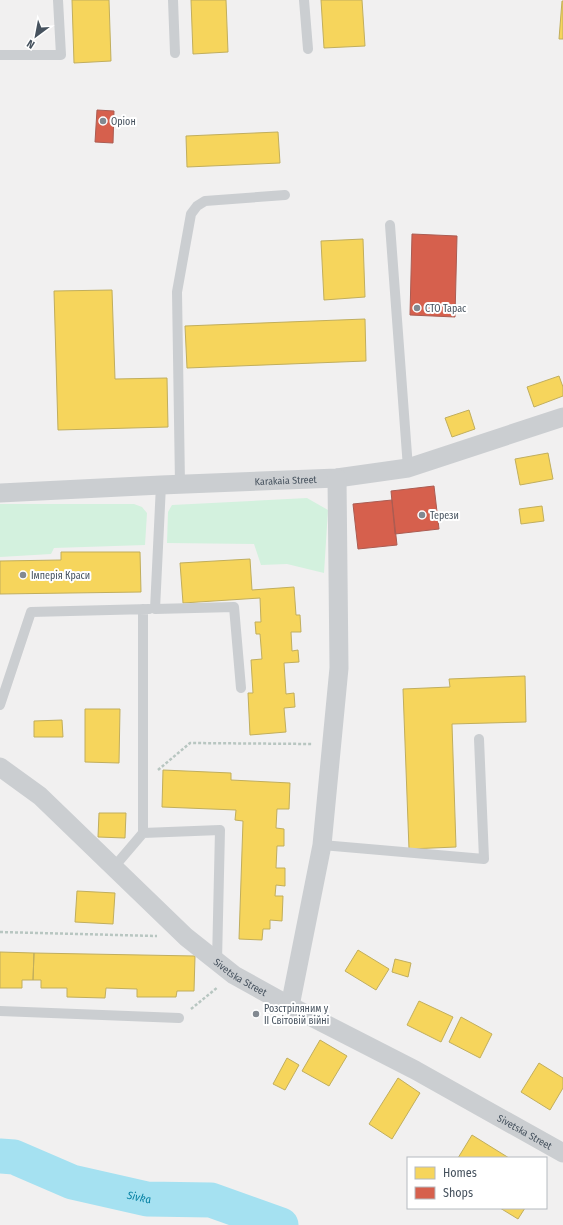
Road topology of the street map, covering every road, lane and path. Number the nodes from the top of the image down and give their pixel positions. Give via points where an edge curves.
1 (58, 0) edge
2 (173, 0) edge
3 (304, 0) edge
4 (308, 49) dead end
5 (175, 53) dead end
6 (0, 55) edge
7 (285, 195) dead end
8 (390, 225) dead end
9 (563, 417) edge
10 (408, 468) junction
11 (337, 478) junction
12 (170, 484) junction
13 (0, 493) edge
14 (143, 609) junction
15 (155, 609) junction
16 (241, 688) dead end
17 (0, 705) edge
18 (479, 739) dead end
19 (331, 745) junction
20 (0, 767) edge
21 (143, 783) junction
22 (143, 833) junction
23 (322, 845) junction
24 (114, 867) junction
25 (0, 932) edge
26 (186, 936) junction
27 (217, 961) junction
28 (234, 976) junction
29 (290, 1006) junction
30 (0, 1011) edge
31 (179, 1018) joint
32 (563, 1153) edge

1 - 6 lane via 62,55
2 - 5 lane
3 - 4 lane
7 - 12 lane via 205,201 196,206 190,214 177,292
8 - 10 lane
9 - 10 street, Karakaia Street
10 - 11 street, Karakaia Street
11 - 12 street, Karakaia Street
11 - 19 street via 339,668
12 - 13 street, Karakaia Street
12 - 15 lane
14 - 15 lane
14 - 17 lane via 31,612
14 - 21 lane
15 - 16 lane via 234,607
18 - 23 lane via 484,859
19 - 21 path via 190,743
19 - 23 street
20 - 24 street, Sivetska Street via 40,796
21 - 22 lane
22 - 24 lane
22 - 27 lane via 220,830
23 - 29 street
24 - 26 street, Sivetska Street
25 - 26 path
26 - 27 street, Sivetska Street
27 - 28 street, Sivetska Street
28 - 29 street, Sivetska Street
28 - 31 path
29 - 32 street, Sivetska Street via 415,1070
30 - 31 lane

